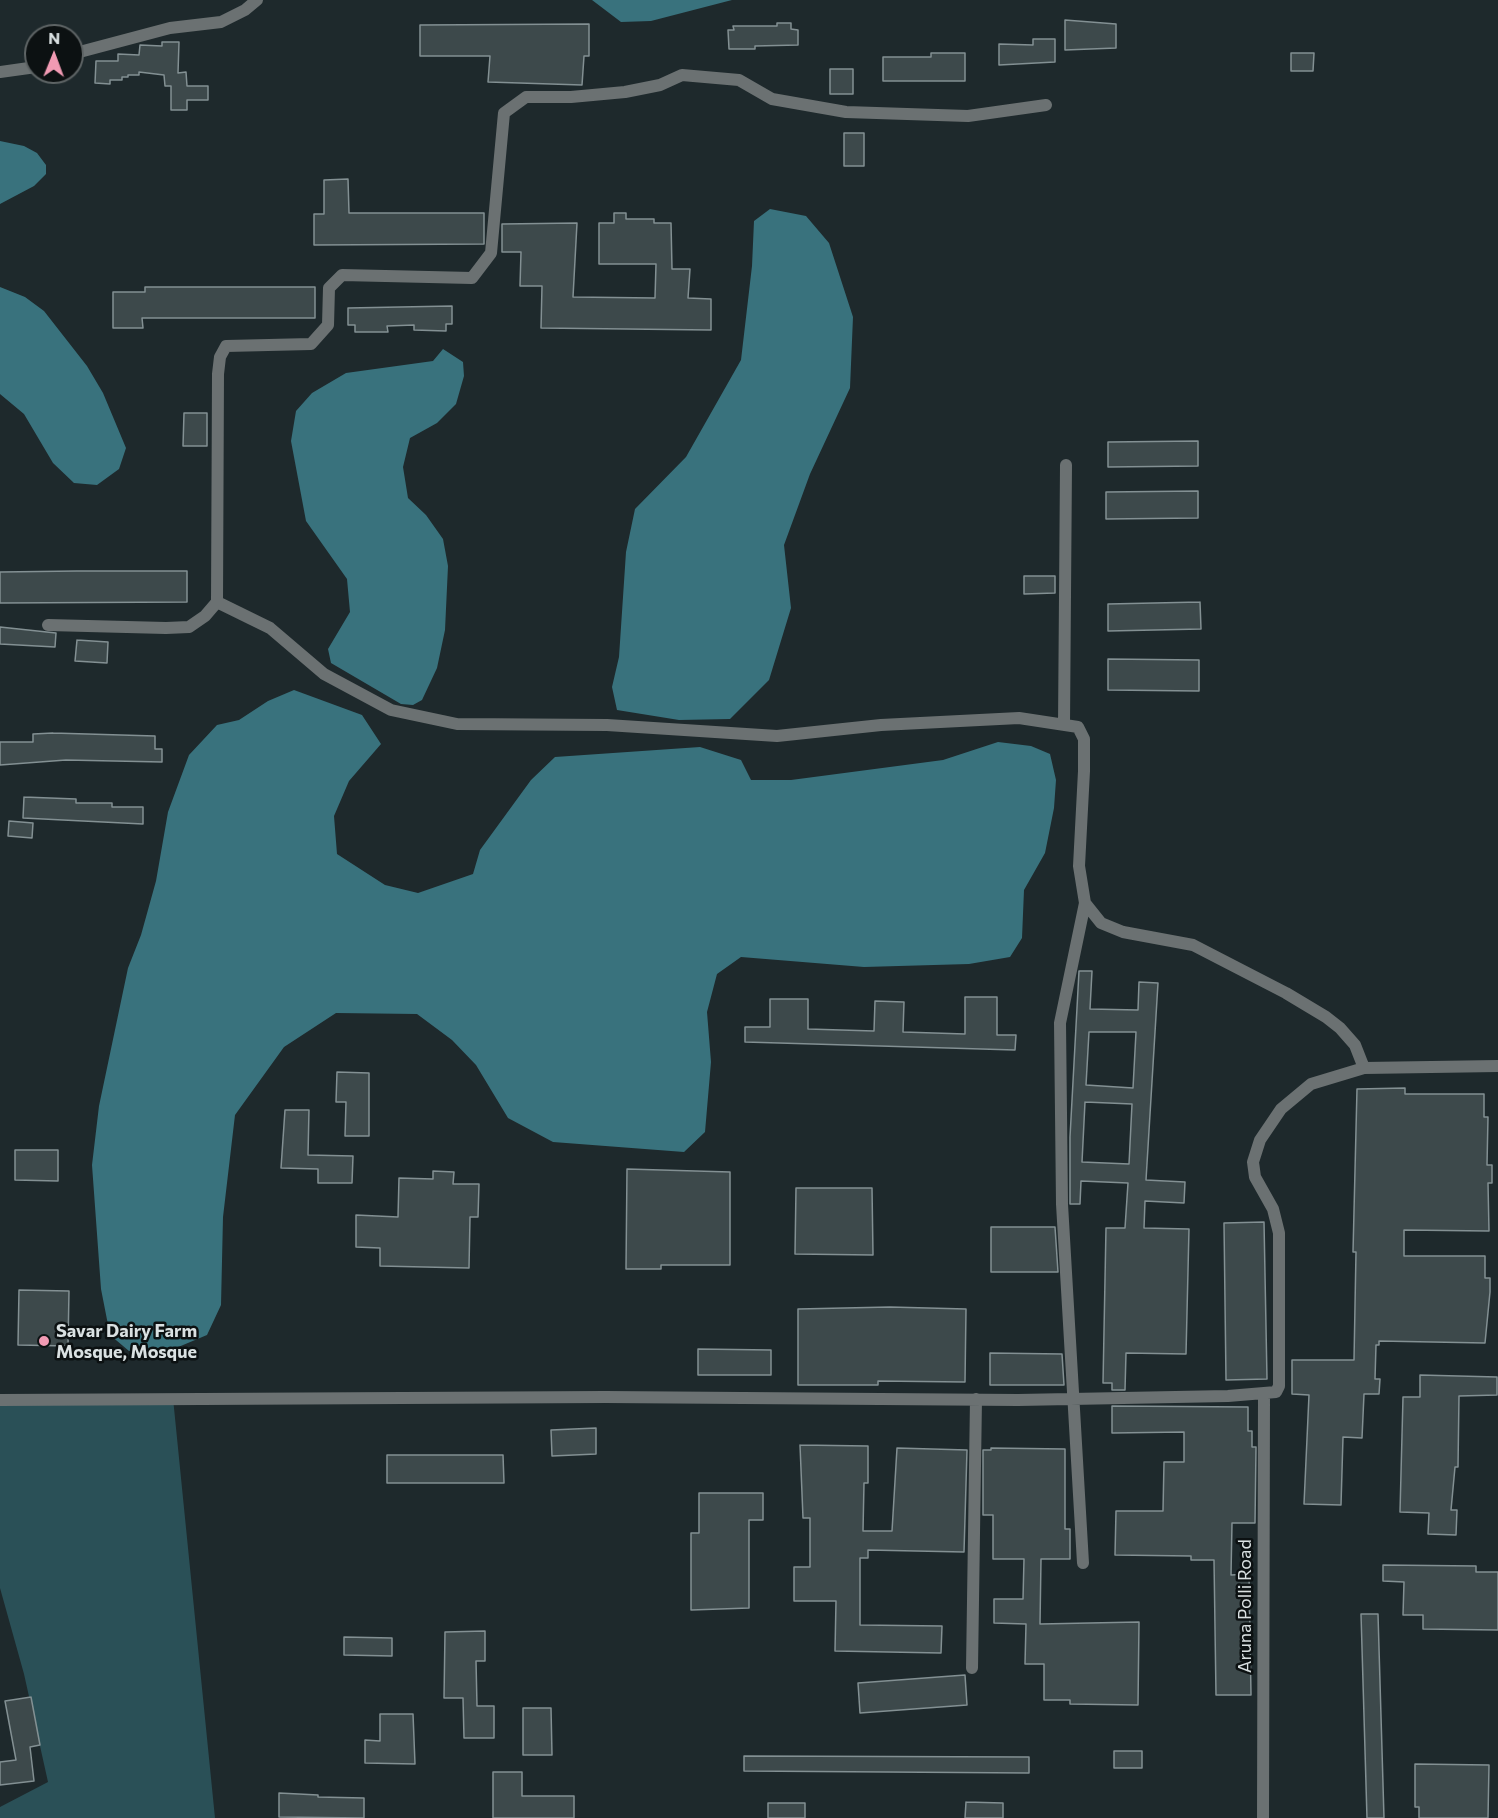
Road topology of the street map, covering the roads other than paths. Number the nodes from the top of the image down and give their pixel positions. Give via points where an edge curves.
1 (257, 0) edge
2 (84, 51) edge
3 (24, 69) edge
4 (0, 72) edge
5 (1046, 105) dead end
6 (1066, 465) dead end
7 (217, 602) junction
8 (48, 624) dead end
9 (1064, 725) junction
10 (1085, 903) junction
11 (1498, 1066) edge
12 (1364, 1068) junction
13 (1264, 1394) junction
14 (976, 1399) junction
15 (1072, 1399) junction
16 (0, 1400) edge
17 (1083, 1563) dead end
18 (972, 1668) dead end
19 (1263, 1818) edge

1 - 2 street via 221,22 170,28
3 - 4 street
5 - 7 street via 968,116 846,112 772,99 739,80 694,75 625,92 526,97 504,113 491,254 472,278 342,275 329,288 328,325 311,344 226,346 219,357
6 - 9 street
7 - 8 street via 189,627
7 - 9 street via 270,628 324,674 391,710 457,724 607,725 777,736 881,725 1019,718
9 - 10 street via 1078,727 1084,739 1079,866
10 - 12 street via 1101,923 1123,932 1193,945 1326,1017 1355,1046
10 - 15 street via 1060,1023 1062,1204
11 - 12 street
12 - 13 street via 1311,1084 1281,1108 1260,1140 1253,1162 1255,1177 1273,1209 1279,1233 1279,1386 1276,1392
13 - 15 street
13 - 19 street, Aruna Polli Road
14 - 15 street
14 - 16 street
14 - 18 street
15 - 17 street

